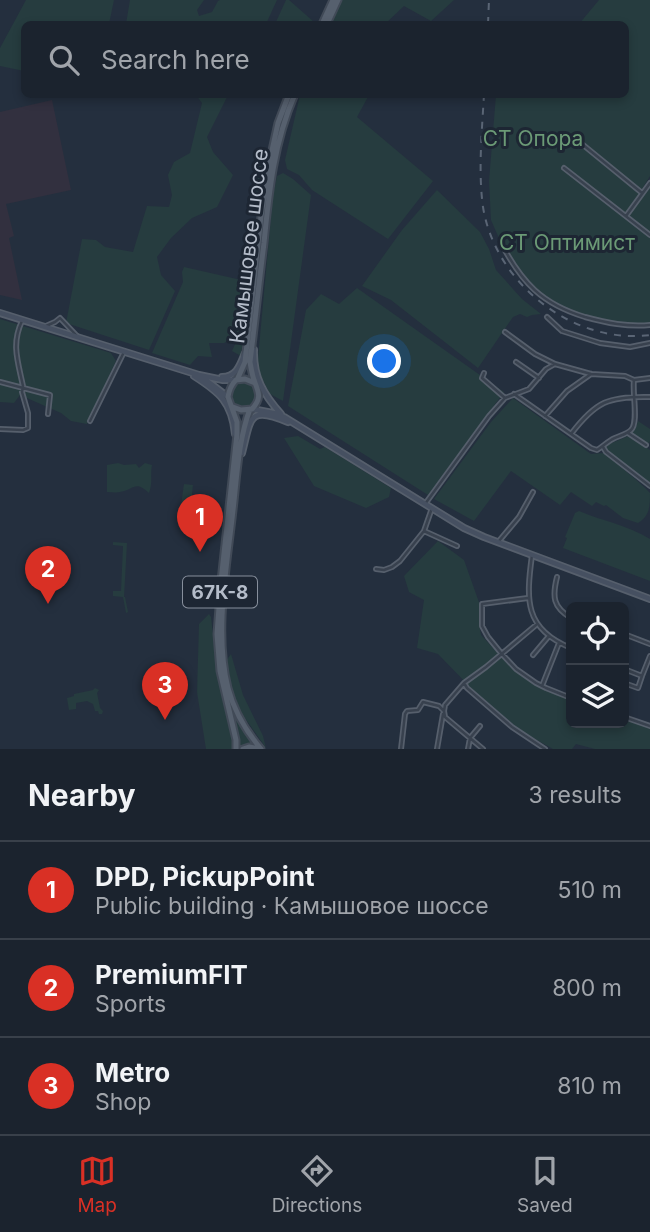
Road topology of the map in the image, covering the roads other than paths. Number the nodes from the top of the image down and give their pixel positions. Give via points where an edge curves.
1 (335, 0) edge
2 (325, 21) edge
3 (287, 98) edge
4 (293, 98) edge
5 (582, 144) dead end
6 (564, 168) dead end
7 (650, 183) edge
8 (642, 192) junction
9 (626, 216) junction
10 (650, 235) edge
11 (502, 243) dead end
12 (0, 313) edge
13 (547, 317) dead end
14 (22, 321) junction
15 (650, 325) edge
16 (43, 327) junction
17 (505, 332) dead end
18 (253, 336) junction
19 (79, 338) junction
20 (650, 343) edge
21 (246, 349) junction
22 (124, 352) junction
23 (516, 362) dead end
24 (555, 364) junction
25 (187, 371) junction
26 (484, 373) dead end
27 (591, 374) junction
28 (202, 375) junction
29 (538, 378) junction
30 (650, 378) edge
31 (237, 380) junction
32 (634, 380) junction
33 (0, 382) edge
34 (255, 383) junction
35 (22, 388) junction
36 (259, 391) junction
37 (514, 394) junction
38 (228, 397) junction
39 (633, 397) junction
40 (650, 397) edge
41 (505, 398) junction
42 (233, 407) junction
43 (251, 409) junction
44 (48, 414) dead end
45 (278, 414) junction
46 (545, 416) junction
47 (284, 417) junction
48 (90, 421) dead end
49 (296, 425) junction
50 (0, 429) edge
51 (627, 432) junction
52 (571, 434) junction
53 (646, 445) dead end
54 (603, 447) junction
55 (235, 453) junction
56 (239, 460) junction
57 (650, 486) edge
58 (533, 492) dead end
59 (425, 504) junction
60 (432, 508) junction
61 (424, 531) junction
62 (498, 542) junction
63 (457, 546) dead end
64 (532, 555) junction
65 (376, 569) dead end
66 (556, 577) dead end
67 (528, 598) junction
68 (650, 599) edge
69 (566, 615) edge
70 (536, 625) junction
71 (549, 636) junction
72 (629, 636) edge
73 (559, 643) junction
74 (650, 644) edge
75 (566, 646) edge
76 (501, 653) junction
77 (533, 655) dead end
78 (650, 656) edge
79 (629, 671) edge
80 (642, 676) junction
81 (464, 682) junction
82 (629, 685) edge
83 (542, 686) junction
84 (566, 696) edge
85 (444, 710) junction
86 (629, 719) edge
87 (480, 726) dead end
88 (650, 726) edge
89 (470, 738) junction
90 (236, 749) edge
91 (243, 749) edge
92 (261, 749) edge
93 (401, 749) edge
94 (437, 749) edge
95 (468, 749) edge
96 (483, 749) edge
97 (545, 749) edge

1 - 2 main road
3 - 21 main road, Камышовое шоссе via 267,175
4 - 18 main road, Камышовое шоссе via 272,166
5 - 8 street
6 - 9 street
7 - 8 street
8 - 9 street
9 - 10 street
11 - 15 street via 520,275 559,308 624,326
12 - 14 main road
13 - 20 street via 562,331 600,342 630,347
14 - 16 main road
14 - 35 street via 16,343
16 - 19 main road
16 - 19 street via 60,318
17 - 24 street
18 - 34 main road, Камышовое шоссе via 250,362
18 - 47 main road via 254,372
19 - 22 main road
21 - 28 main road via 232,375
21 - 31 main road, Камышовое шоссе
22 - 25 main road
22 - 48 street
23 - 29 street
24 - 27 street
24 - 29 street
25 - 28 main road
25 - 55 main road via 229,406
26 - 41 street via 482,378
27 - 32 street
27 - 46 street via 567,391
28 - 31 main road
28 - 38 main road
29 - 37 street via 529,389
30 - 32 street
31 - 34 main road
31 - 38 main road
32 - 39 street
33 - 35 street
34 - 36 main road
35 - 44 street via 50,395
35 - 50 street via 28,428
36 - 43 main road, 67К-8 via 258,402
36 - 45 main road
37 - 41 street
37 - 46 street
38 - 42 main road, 67К-8
39 - 40 street
39 - 51 street via 635,424
39 - 52 street via 599,405
41 - 59 street
42 - 43 main road
42 - 55 main road, 67К-8
43 - 45 main road
43 - 56 main road, 67К-8
45 - 47 main road
46 - 52 street
47 - 49 main road
49 - 56 main road via 266,414 252,418
49 - 59 main road
51 - 53 street
51 - 54 street
52 - 54 street via 594,450
54 - 57 street
55 - 90 main road, 67К-8 via 217,634
56 - 92 main road, 67К-8 via 223,649 234,708
58 - 62 street
59 - 60 main road
60 - 61 street
60 - 62 main road
61 - 63 street
61 - 65 street via 400,561
62 - 64 main road
64 - 67 street
64 - 68 main road
66 - 69 street via 555,603
67 - 70 street
67 - 76 street via 482,604 482,626
70 - 71 street
70 - 76 street
71 - 73 street
71 - 77 street
72 - 74 street
73 - 75 street
73 - 83 street
76 - 81 street
76 - 83 street
78 - 80 street
79 - 80 street
80 - 82 street via 638,688
81 - 85 street
81 - 97 street via 512,727
83 - 84 street
85 - 89 street via 445,717
85 - 93 street via 424,702 418,710 407,712
85 - 94 street
86 - 88 street
87 - 89 street
89 - 95 street
89 - 96 street
91 - 92 main road

